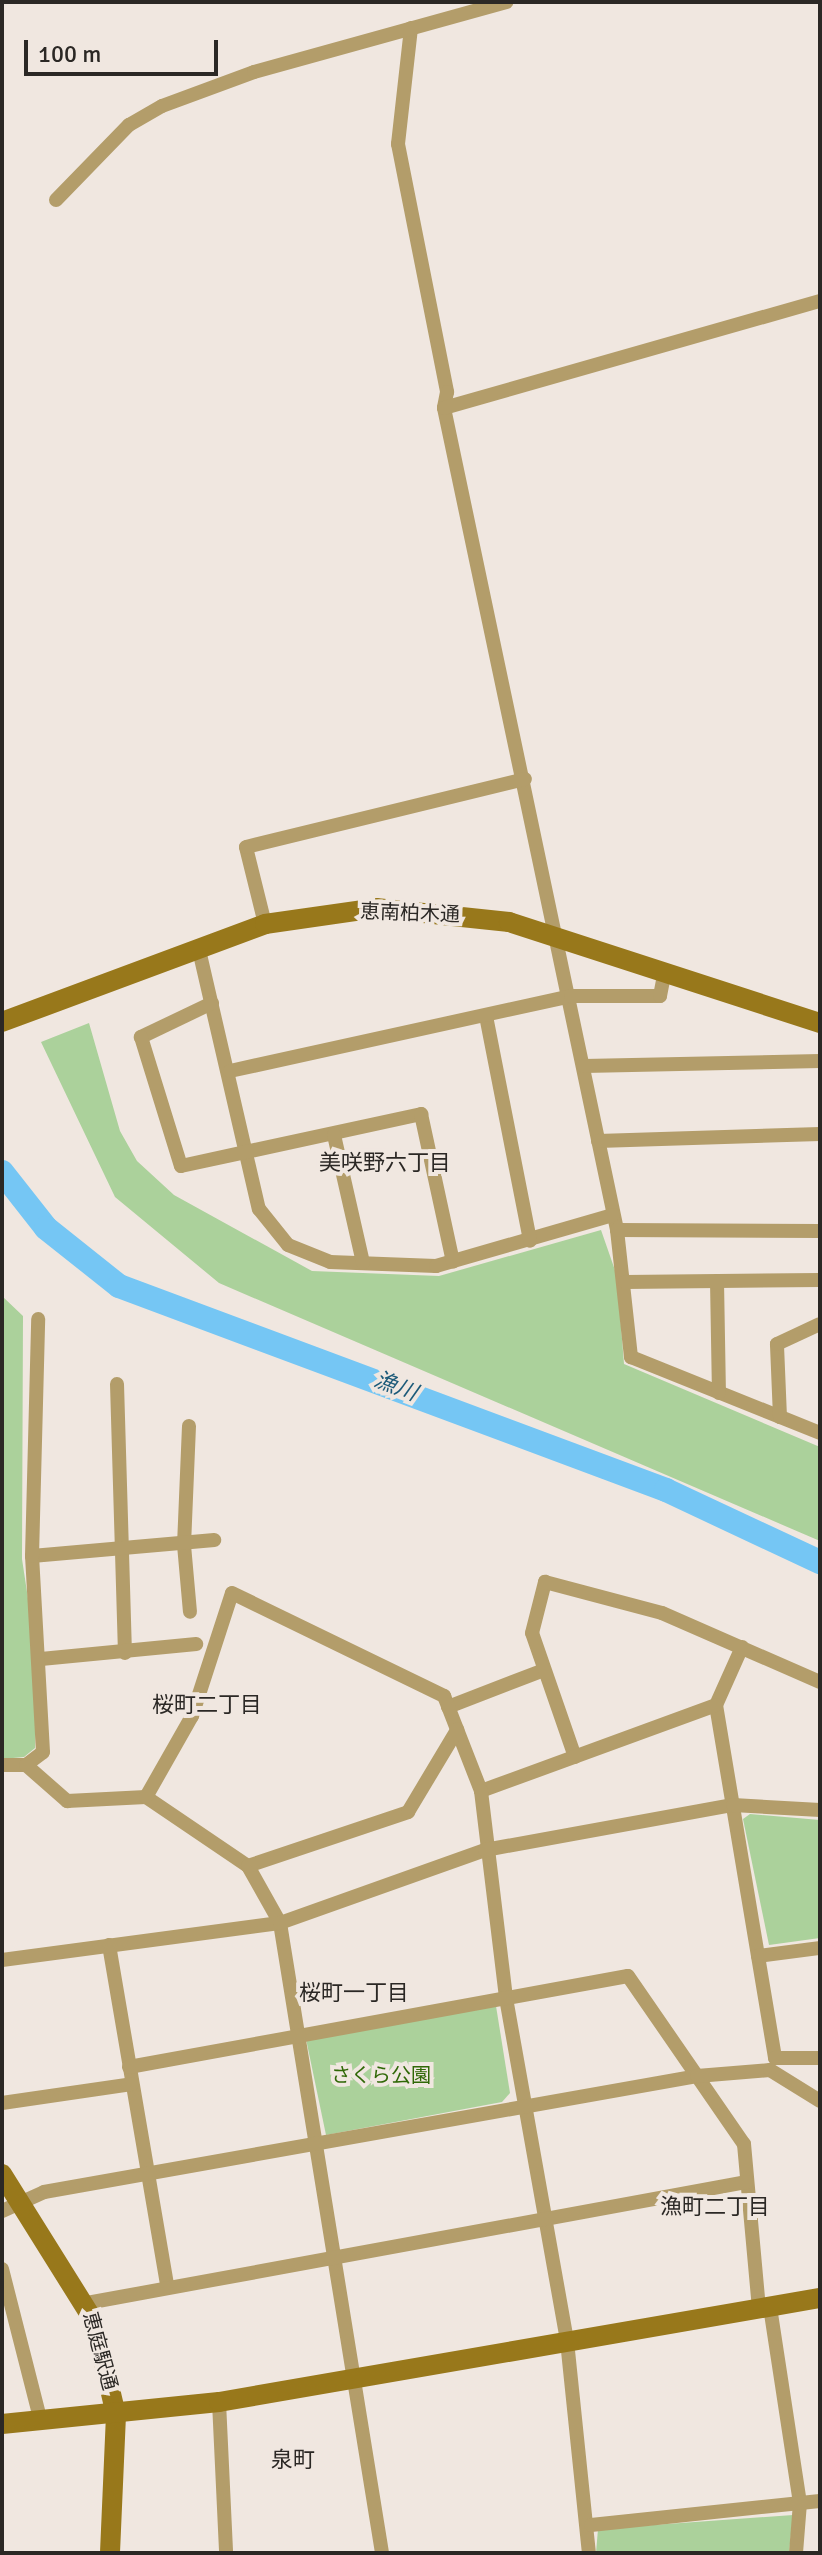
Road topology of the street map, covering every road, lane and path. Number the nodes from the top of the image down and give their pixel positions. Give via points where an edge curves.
1 (506, 2) edge
2 (411, 28) junction
3 (56, 200) dead end
4 (820, 301) edge
5 (444, 408) junction
6 (525, 779) junction
7 (265, 924) junction
8 (558, 936) junction
9 (199, 950) junction
10 (665, 971) junction
11 (571, 996) junction
12 (212, 1003) junction
13 (486, 1016) junction
14 (2, 1022) edge
15 (820, 1023) edge
16 (820, 1061) edge
17 (584, 1066) junction
18 (230, 1071) junction
19 (820, 1134) edge
20 (334, 1135) junction
21 (598, 1141) junction
22 (247, 1153) junction
23 (615, 1223) junction
24 (820, 1231) edge
25 (530, 1241) junction
26 (453, 1262) junction
27 (363, 1263) junction
28 (820, 1280) edge
29 (717, 1281) junction
30 (625, 1282) junction
31 (38, 1319) dead end
32 (820, 1324) edge
33 (117, 1384) dead end
34 (719, 1393) junction
35 (780, 1417) junction
36 (189, 1426) dead end
37 (820, 1433) edge
38 (214, 1540) dead end
39 (184, 1545) junction
40 (116, 1550) junction
41 (32, 1556) junction
42 (190, 1612) dead end
43 (196, 1644) dead end
44 (742, 1647) junction
45 (125, 1653) junction
46 (41, 1659) junction
47 (544, 1670) junction
48 (820, 1682) edge
49 (716, 1705) junction
50 (448, 1707) junction
51 (457, 1730) junction
52 (575, 1757) junction
53 (2, 1765) edge
54 (26, 1765) junction
55 (481, 1791) junction
56 (146, 1797) junction
57 (733, 1805) junction
58 (820, 1810) edge
59 (485, 1850) junction
60 (248, 1866) junction
61 (280, 1923) junction
62 (109, 1945) junction
63 (820, 1948) edge
64 (758, 1956) junction
65 (2, 1960) edge
66 (506, 1998) junction
67 (301, 2037) junction
68 (820, 2058) edge
69 (129, 2067) junction
70 (697, 2076) junction
71 (132, 2084) junction
72 (820, 2101) edge
73 (2, 2103) edge
74 (525, 2107) junction
75 (317, 2144) junction
76 (147, 2173) junction
77 (2, 2174) edge
78 (747, 2182) junction
79 (22, 2203) junction
80 (2, 2211) edge
81 (544, 2219) junction
82 (340, 2258) junction
83 (2, 2269) edge
84 (167, 2285) junction
85 (5, 2294) edge
86 (820, 2298) edge
87 (87, 2303) junction
88 (765, 2308) junction
89 (567, 2341) junction
90 (359, 2379) junction
91 (219, 2402) junction
92 (116, 2415) junction
93 (41, 2422) junction
94 (2, 2424) edge
95 (820, 2501) edge
96 (800, 2503) junction
97 (591, 2525) junction
98 (110, 2553) edge
99 (226, 2553) edge
100 (382, 2553) edge
101 (589, 2553) edge
102 (796, 2553) edge

1 - 2 street
2 - 3 street via 162,106 129,125
2 - 5 street via 398,144 447,392
4 - 5 street
5 - 6 street
6 - 7 street via 246,847
6 - 8 street
7 - 8 street, 恵南柏木通 via 404,909 470,915
7 - 9 street, 恵南柏木通
8 - 10 street, 恵南柏木通
8 - 11 street
9 - 12 street
9 - 14 street, 恵南柏木通
10 - 11 street via 660,996
10 - 15 street, 恵南柏木通
11 - 13 street
11 - 17 street
12 - 18 street
12 - 22 street via 141,1037 181,1166
13 - 18 street
13 - 25 street
16 - 17 street
17 - 21 street
18 - 22 street
19 - 21 street
20 - 22 street
20 - 26 street via 421,1114
20 - 27 street
21 - 23 street
22 - 27 street via 259,1209 278,1235 314,1259
23 - 24 street
23 - 25 street
23 - 30 street
25 - 26 street
26 - 27 street
28 - 29 street
29 - 30 street
29 - 34 street
30 - 34 street via 631,1357
31 - 41 street
32 - 35 street via 777,1344
33 - 40 street
34 - 35 street
35 - 37 street
36 - 39 street
38 - 39 street
39 - 40 street
39 - 42 street
40 - 41 street
40 - 45 street
41 - 46 street
43 - 45 street
44 - 47 street via 662,1613 545,1582 532,1633
44 - 48 street
44 - 49 street
45 - 46 street
46 - 54 street via 43,1752
47 - 50 street
47 - 52 street
49 - 52 street
49 - 57 street
50 - 51 street
50 - 56 street via 444,1696 232,1593 192,1716
51 - 55 street
51 - 60 street via 408,1812
52 - 55 street
53 - 54 street
54 - 56 street via 67,1801
55 - 59 street
56 - 60 street
57 - 58 street
57 - 59 street
57 - 64 street
59 - 61 street
59 - 66 street
60 - 61 street
61 - 62 street
61 - 67 street
62 - 65 street
62 - 69 street
63 - 64 street
64 - 68 street via 775,2058
66 - 67 street
66 - 70 street via 628,1976
66 - 74 street
67 - 69 street
67 - 75 street
69 - 71 street
70 - 72 street via 770,2070
70 - 74 street
70 - 78 street via 744,2144
71 - 73 street
71 - 76 street
74 - 75 street
74 - 81 street
75 - 76 street
75 - 82 street
76 - 79 street via 44,2192
76 - 84 street
77 - 79 street, 恵庭駅通
78 - 81 street
78 - 88 street
79 - 80 street
79 - 87 street, 恵庭駅通
81 - 82 street
81 - 89 street
82 - 84 street
82 - 90 street
83 - 85 street
84 - 87 street
85 - 93 street
86 - 88 street
87 - 92 street, 恵庭駅通
88 - 89 street
88 - 96 street
89 - 90 street
89 - 97 street
90 - 91 street
90 - 100 street
91 - 92 street
91 - 99 street
92 - 93 street
92 - 98 street, 恵庭駅通
93 - 94 street
95 - 96 street
96 - 97 street
96 - 102 street
97 - 101 street

